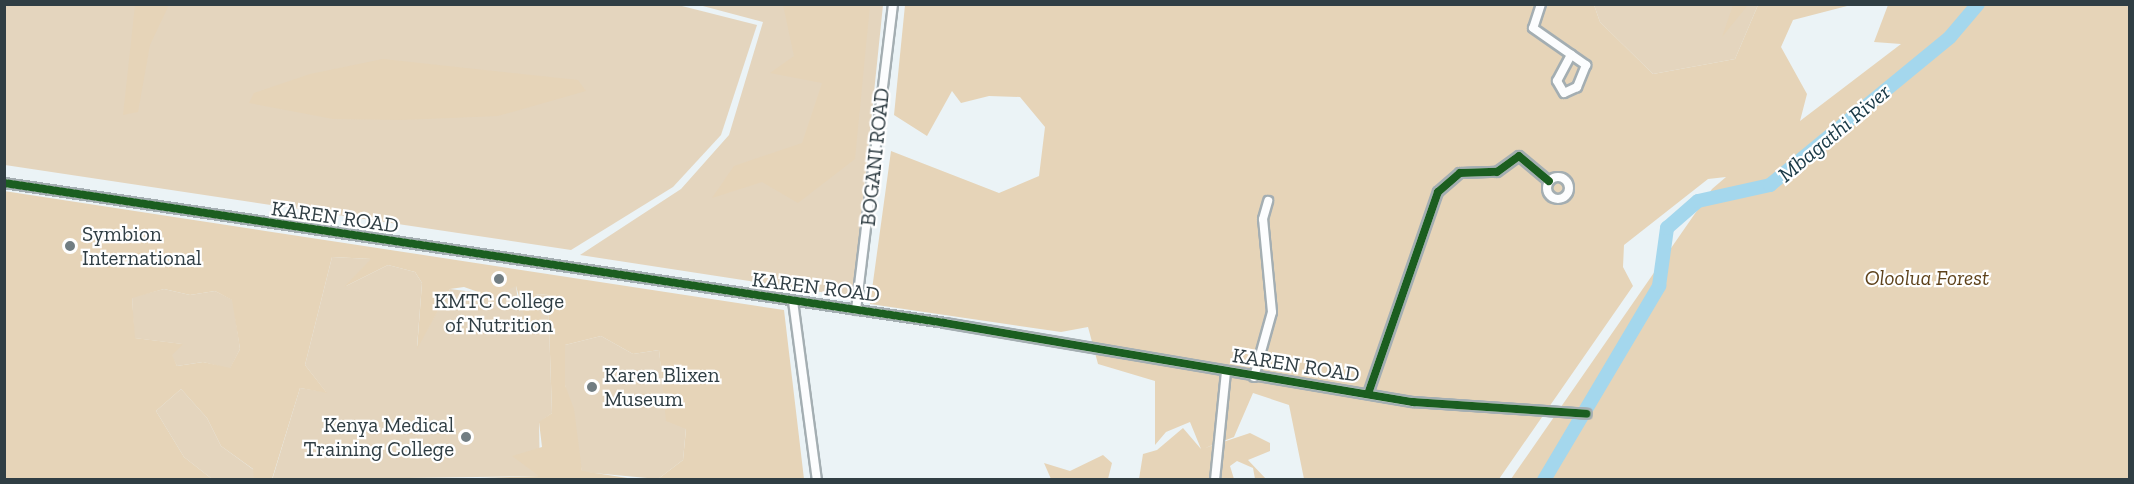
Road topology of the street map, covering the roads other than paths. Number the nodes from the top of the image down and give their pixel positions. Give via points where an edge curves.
1 (893, 4) edge
2 (1540, 4) edge
3 (1571, 55) dead end
4 (1549, 181) dead end
5 (4, 183) edge
6 (1268, 201) dead end
7 (793, 301) junction
8 (856, 310) junction
9 (1226, 372) junction
10 (1254, 377) junction
11 (1368, 394) junction
12 (1583, 414) dead end
13 (817, 480) edge
14 (1215, 480) edge

1 - 8 street, BOGANI ROAD
2 - 3 street via 1533,28
4 - 11 street via 1518,156 1497,172 1461,173 1438,192
5 - 7 street, KAREN ROAD
6 - 10 street via 1263,219 1272,312
7 - 8 street, KAREN ROAD
7 - 13 street
8 - 9 street, KAREN ROAD
9 - 10 street, KAREN ROAD
9 - 14 street
10 - 11 street, KAREN ROAD
11 - 12 street, KAREN ROAD

